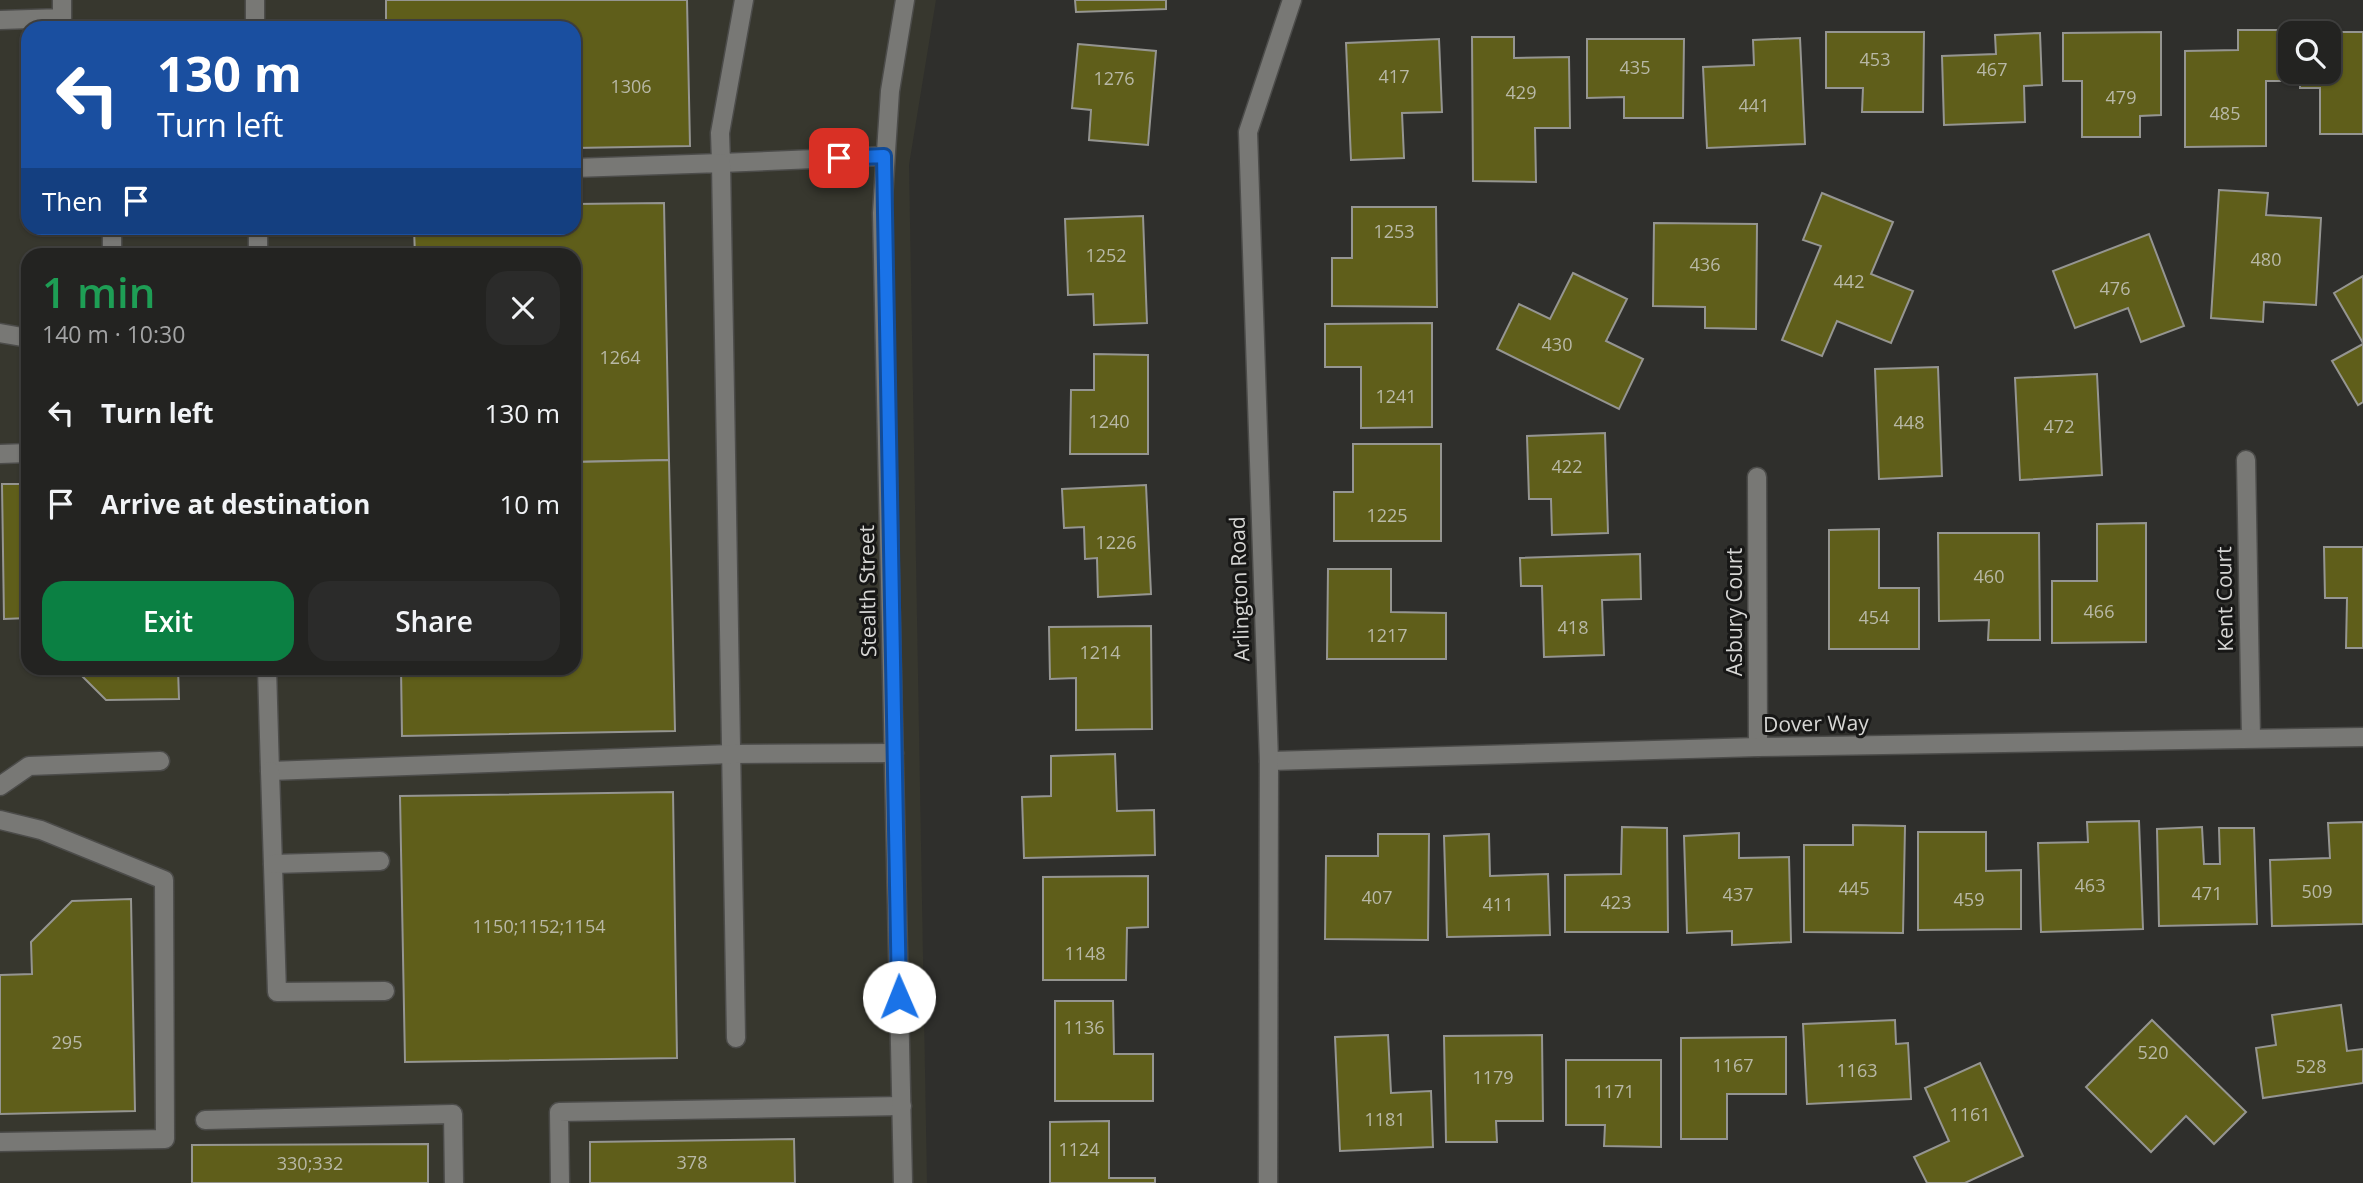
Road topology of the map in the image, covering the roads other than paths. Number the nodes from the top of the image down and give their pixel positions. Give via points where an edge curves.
1 (62, 0) edge
2 (255, 0) edge
3 (744, 0) edge
4 (905, 0) edge
5 (1292, 0) edge
6 (0, 20) edge
7 (255, 21) edge
8 (884, 156) junction
9 (721, 163) junction
10 (581, 168) edge
11 (0, 334) edge
12 (21, 337) edge
13 (21, 453) edge
14 (0, 454) edge
15 (2246, 460) dead end
16 (1757, 477) dead end
17 (267, 675) edge
18 (2363, 737) edge
19 (2251, 738) junction
20 (1758, 747) junction
21 (894, 753) junction
22 (731, 754) junction
23 (160, 761) dead end
24 (1269, 761) junction
25 (270, 771) junction
26 (0, 786) edge
27 (0, 820) edge
28 (380, 861) dead end
29 (273, 864) junction
30 (385, 990) dead end
31 (736, 1038) dead end
32 (902, 1106) junction
33 (205, 1120) dead end
34 (0, 1142) edge
35 (454, 1183) edge
36 (561, 1183) edge
37 (904, 1183) edge
38 (1268, 1183) edge

1 - 6 street via 62,18
2 - 7 street
3 - 9 street via 720,133
4 - 8 street, Stealth Street
5 - 24 street, Arlington Road via 1248,132
8 - 9 street
8 - 21 street, Stealth Street
9 - 10 street
9 - 22 street
11 - 12 street
13 - 14 street
15 - 19 street, Kent Court
16 - 20 street, Asbury Court
17 - 25 street
18 - 19 street, Dover Way
19 - 20 street, Dover Way
20 - 24 street, Dover Way
21 - 22 street
21 - 32 street, Stealth Street
22 - 25 street
22 - 31 street
23 - 26 street via 30,766
24 - 38 street, Arlington Road
25 - 29 street
27 - 34 street via 41,830 164,880 165,1112 165,1139
28 - 29 street
29 - 30 street via 277,992
32 - 36 street via 559,1112
32 - 37 street, Stealth Street
33 - 35 street via 453,1114

